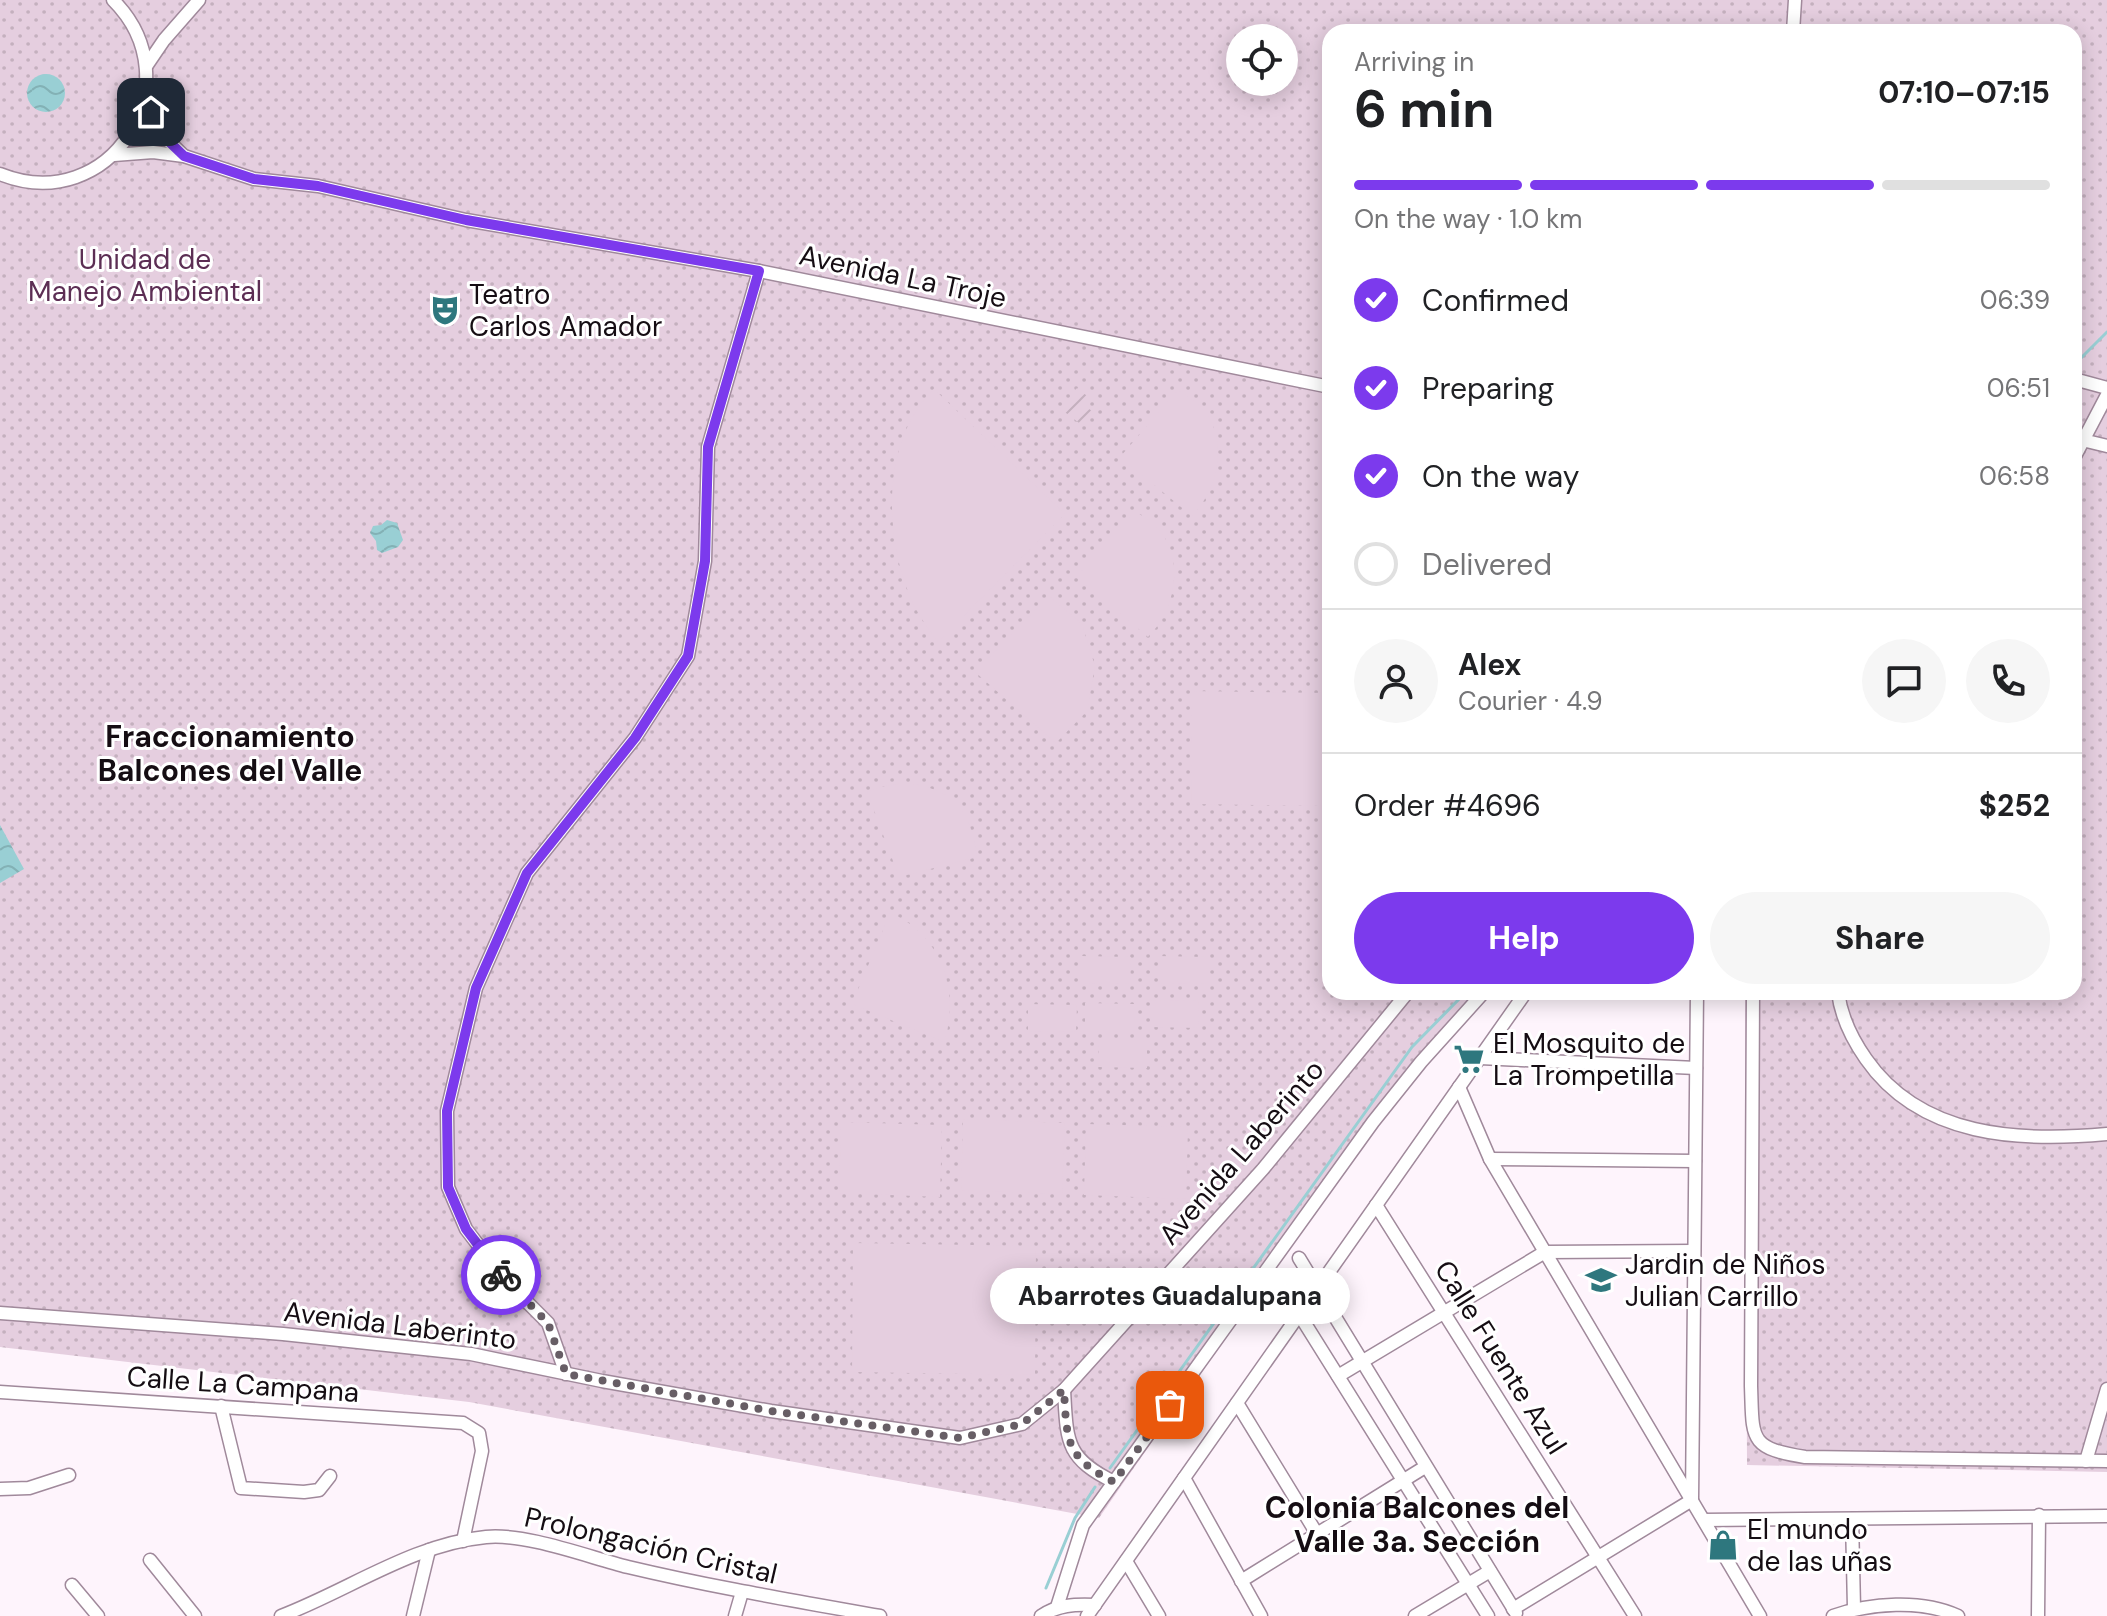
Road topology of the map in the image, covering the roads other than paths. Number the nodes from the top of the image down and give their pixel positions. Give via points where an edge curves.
1 (113, 0) edge
2 (199, 0) edge
3 (1795, 0) edge
4 (1794, 24) edge
5 (147, 65) junction
6 (146, 94) junction
7 (114, 155) junction
8 (184, 156) junction
9 (0, 174) edge
10 (759, 271) junction
11 (2082, 381) edge
12 (1322, 385) edge
13 (2107, 388) edge
14 (2107, 395) edge
15 (2082, 434) edge
16 (2082, 440) edge
17 (2107, 446) edge
18 (1401, 1000) edge
19 (1477, 1000) edge
20 (1520, 1000) edge
21 (1697, 1000) edge
22 (1753, 1000) edge
23 (1839, 1000) edge
24 (1480, 1058) junction
25 (1696, 1068) junction
26 (1459, 1087) junction
27 (2107, 1134) edge
28 (1490, 1159) junction
29 (1695, 1161) junction
30 (1376, 1205) junction
31 (1694, 1251) junction
32 (1545, 1252) junction
33 (1299, 1258) dead end
34 (1283, 1280) dead end
35 (1316, 1290) junction
36 (1444, 1311) junction
37 (0, 1313) edge
38 (1299, 1314) junction
39 (1361, 1362) junction
40 (566, 1374) junction
41 (1338, 1376) junction
42 (2107, 1389) edge
43 (1064, 1390) junction
44 (0, 1392) edge
45 (1237, 1403) junction
46 (221, 1406) junction
47 (2086, 1461) junction
48 (2107, 1461) edge
49 (1425, 1467) junction
50 (69, 1475) dead end
51 (330, 1476) dead end
52 (1184, 1478) junction
53 (1403, 1480) junction
54 (1114, 1482) junction
55 (0, 1489) edge
56 (1692, 1500) junction
57 (2039, 1515) junction
58 (2107, 1516) edge
59 (1852, 1519) junction
60 (1704, 1520) junction
61 (1317, 1534) junction
62 (463, 1541) junction
63 (429, 1550) junction
64 (1598, 1556) junction
65 (150, 1560) dead end
66 (1126, 1561) junction
67 (1490, 1571) junction
68 (1241, 1581) junction
69 (1468, 1584) junction
70 (72, 1585) dead end
71 (742, 1592) junction
72 (1057, 1607) junction
73 (1854, 1608) junction
74 (1091, 1611) edge
75 (1515, 1612) edge
76 (860, 1614) edge
77 (1259, 1615) edge
78 (98, 1616) edge
79 (195, 1616) edge
80 (281, 1616) edge
81 (413, 1616) edge
82 (735, 1616) edge
83 (880, 1616) edge
84 (1042, 1616) edge
85 (1075, 1616) edge
86 (1159, 1616) edge
87 (1415, 1616) edge
88 (1488, 1616) edge
89 (1635, 1616) edge
90 (1760, 1616) edge
91 (1833, 1616) edge
92 (1958, 1616) edge
93 (2038, 1616) edge

1 - 5 street via 140,37
2 - 5 street
3 - 4 street
5 - 6 street
6 - 7 street via 135,127
6 - 8 street, Avenida La Troje via 160,133
7 - 8 street, Avenida La Troje
7 - 9 street via 86,174 53,183
8 - 10 street, Avenida La Troje via 254,179 318,186 466,220
10 - 12 street, Avenida La Troje
10 - 40 street via 708,447 705,561 688,656 635,738 527,873 476,988 447,1111 448,1187 466,1229 505,1280 548,1323
11 - 13 street
14 - 15 street
16 - 17 street
18 - 43 street, Avenida Laberinto via 1263,1169
19 - 54 street via 1373,1122
20 - 24 street
21 - 25 street
22 - 47 street via 1751,1386 1753,1426 1760,1444 1773,1452 1805,1457
23 - 27 street via 1856,1045 1879,1078 1905,1102 1977,1130 2055,1139
24 - 25 street
24 - 26 street
25 - 29 street
26 - 28 street
26 - 30 street
28 - 29 street
28 - 32 street
29 - 31 street
30 - 35 street
30 - 36 street, Calle Fuente Azul
31 - 32 street
31 - 56 street
32 - 36 street
32 - 56 street
33 - 35 street
34 - 38 street
35 - 38 street
35 - 39 street
36 - 39 street
36 - 64 street, Calle Fuente Azul
37 - 40 street, Avenida Laberinto via 471,1354
38 - 41 street
38 - 45 street
39 - 41 street
39 - 49 street
40 - 43 street, Avenida Laberinto via 960,1438 1022,1424
41 - 53 street
42 - 47 street
43 - 54 street via 1073,1451 1080,1462
44 - 46 street, Calle La Campana
45 - 52 street
45 - 61 street
46 - 51 street via 241,1488 319,1490
46 - 62 street, Calle La Campana via 463,1423 479,1433 482,1451
47 - 48 street
49 - 53 street
49 - 67 street
50 - 55 street via 29,1488
52 - 66 street
52 - 68 street
53 - 61 street
53 - 69 street
54 - 72 street via 1083,1525
56 - 60 street
56 - 64 street
57 - 58 street
57 - 59 street
57 - 93 street
59 - 60 street
59 - 73 street
60 - 90 street
61 - 68 street
62 - 63 street, Prolongación Cristal
62 - 71 street, Prolongación Cristal via 511,1537
63 - 80 street, Prolongación Cristal
63 - 81 street
64 - 75 street
64 - 89 street, Calle Fuente Azul
65 - 79 street
66 - 74 street
66 - 86 street
67 - 69 street
67 - 75 street
68 - 77 street
69 - 87 street
69 - 88 street
70 - 78 street
71 - 76 street, Prolongación Cristal
71 - 82 street
72 - 74 street via 1074,1604
72 - 84 street
73 - 91 street
73 - 92 street via 1943,1609
74 - 85 street
76 - 83 street, Prolongación Cristal

